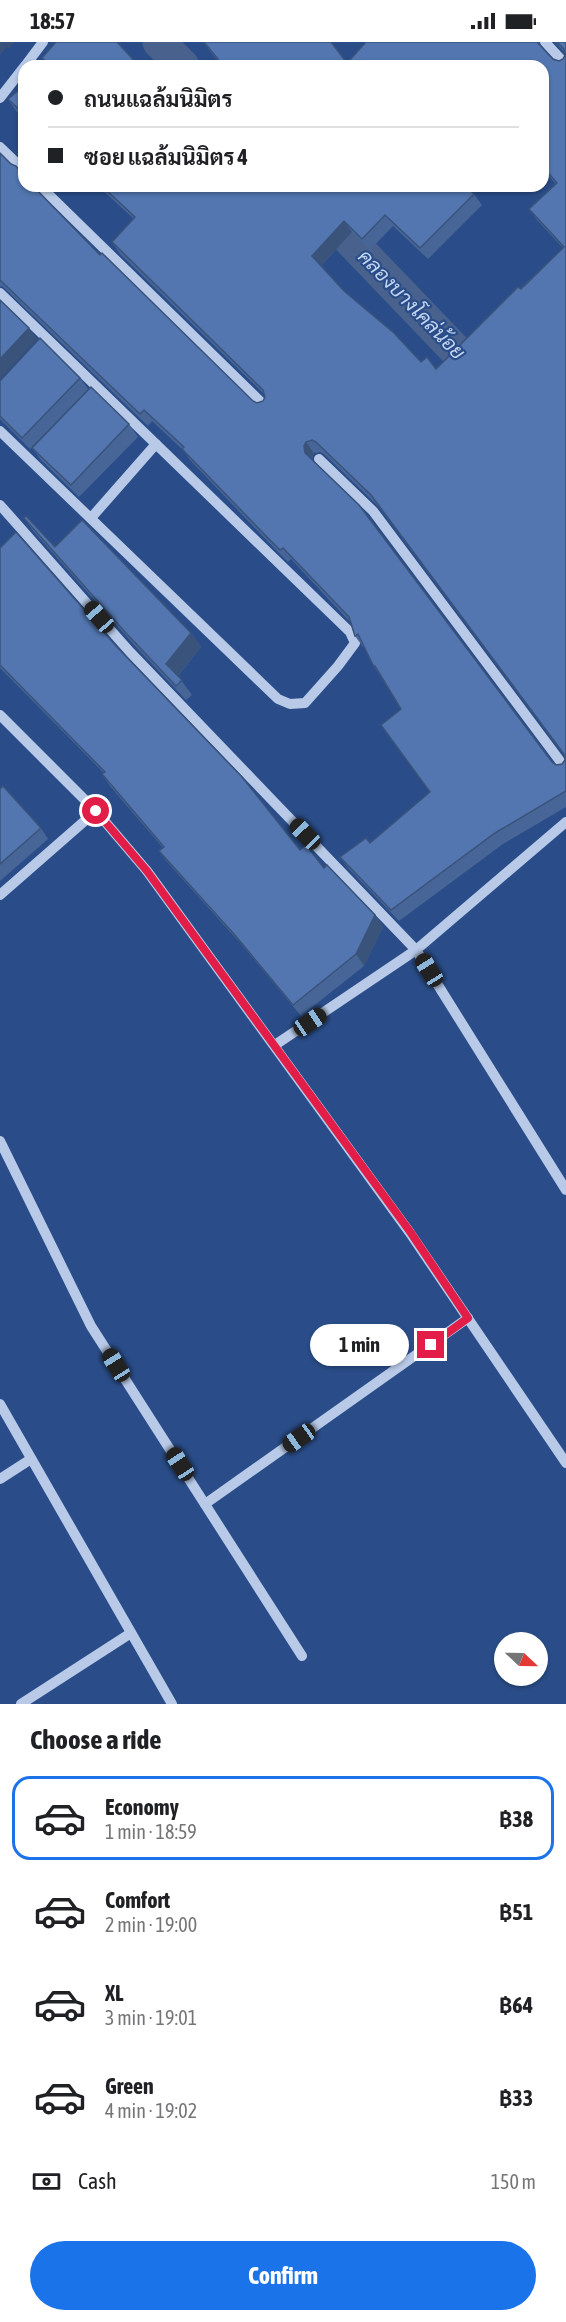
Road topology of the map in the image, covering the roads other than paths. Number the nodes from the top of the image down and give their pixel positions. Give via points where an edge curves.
1 (43, 42) edge
2 (544, 42) edge
3 (29, 60) edge
4 (566, 65) edge
5 (18, 75) edge
6 (0, 98) edge
7 (0, 147) edge
8 (18, 164) edge
9 (46, 192) edge
10 (0, 293) edge
11 (266, 407) edge
12 (0, 431) edge
13 (156, 444) junction
14 (319, 459) edge
15 (2, 511) edge
16 (91, 518) junction
17 (0, 715) edge
18 (566, 769) edge
19 (96, 811) junction
20 (566, 822) edge
21 (0, 895) edge
22 (416, 950) junction
23 (274, 1045) junction
24 (0, 1142) edge
25 (566, 1190) edge
26 (468, 1318) junction
27 (0, 1404) edge
28 (31, 1459) junction
29 (566, 1463) edge
30 (0, 1479) edge
31 (205, 1504) junction
32 (131, 1634) junction
33 (302, 1656) dead end
34 (21, 1704) edge
35 (172, 1704) edge

1 - 3 street
2 - 4 street
5 - 6 street
7 - 8 street
9 - 11 street
10 - 13 street via 43,343
12 - 16 street via 34,456
13 - 16 street
13 - 16 street via 350,632 355,643 305,704 278,699
14 - 18 street via 373,511
15 - 22 street via 130,652
17 - 19 street
19 - 21 street
19 - 23 street via 147,871
20 - 22 street
22 - 23 street
22 - 25 street
23 - 26 street
24 - 31 street via 91,1326
26 - 29 street
26 - 31 street
27 - 28 street
28 - 30 street
28 - 32 street
31 - 33 street
32 - 34 street
32 - 35 street

